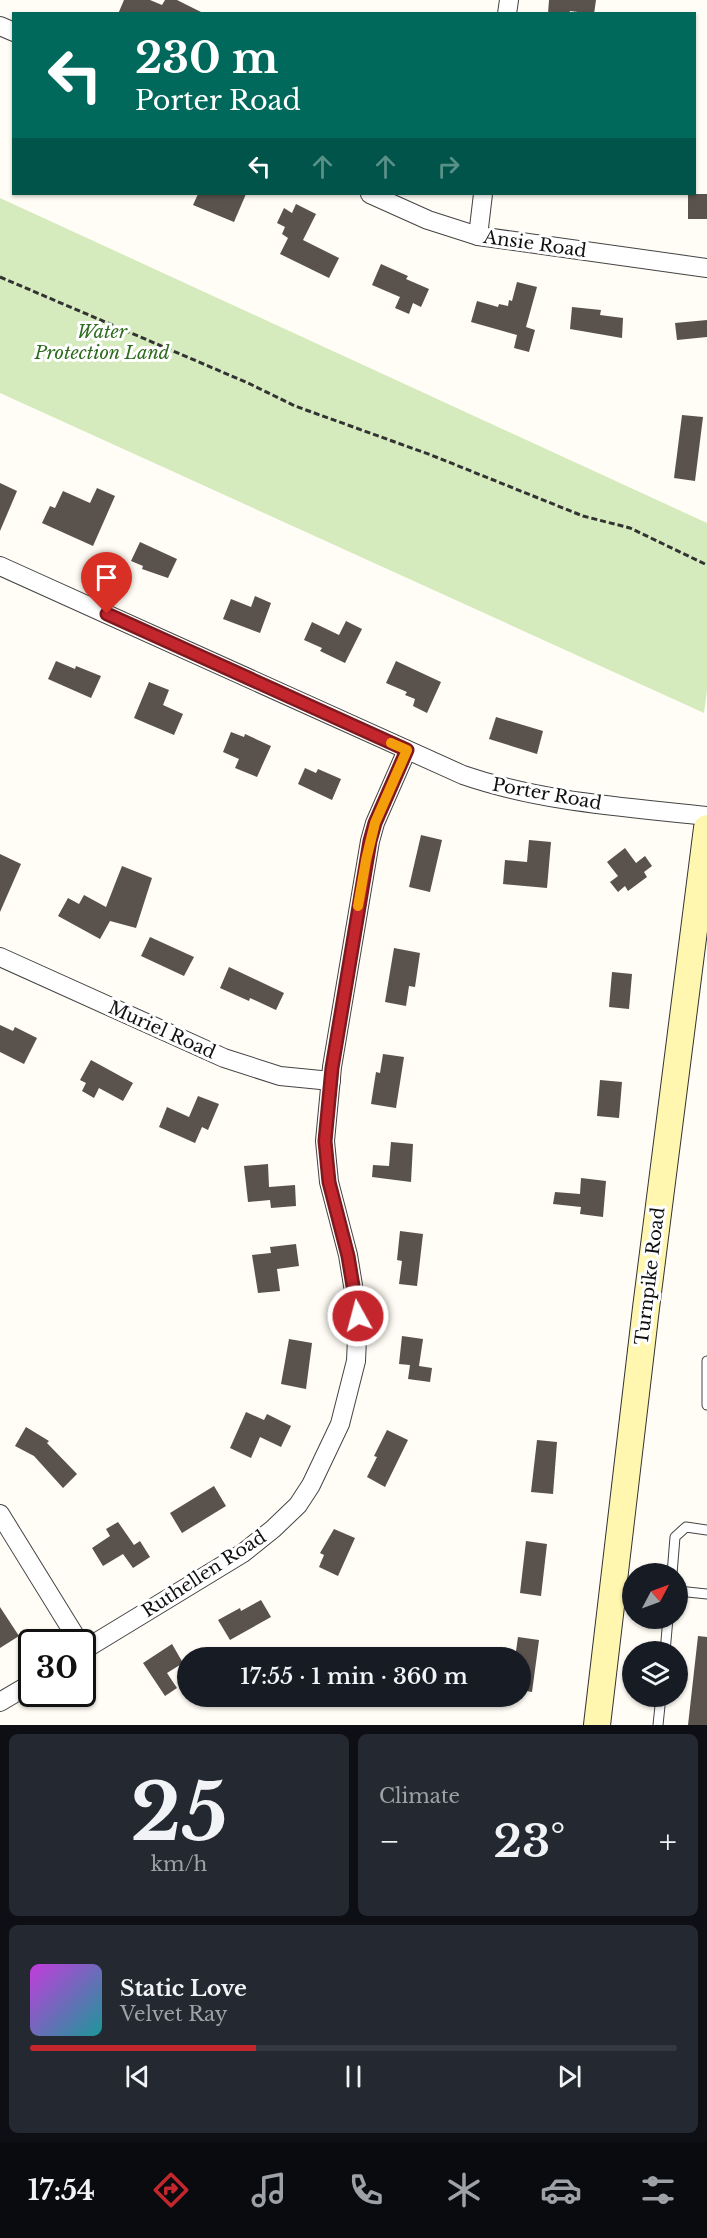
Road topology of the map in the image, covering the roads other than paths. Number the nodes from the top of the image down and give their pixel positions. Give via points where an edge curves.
1 (372, 195) edge
2 (483, 195) edge
3 (478, 236) junction
4 (707, 268) edge
5 (0, 566) edge
6 (407, 750) junction
7 (707, 816) edge
8 (707, 828) edge
9 (0, 957) edge
10 (331, 1081) junction
11 (707, 1360) edge
12 (707, 1405) edge
13 (0, 1514) edge
14 (707, 1530) edge
15 (673, 1563) edge
16 (688, 1592) edge
17 (707, 1594) edge
18 (70, 1629) edge
19 (96, 1640) edge
20 (18, 1691) edge
21 (0, 1702) edge
22 (660, 1707) edge
23 (597, 1725) edge
24 (658, 1725) edge

1 - 3 street, Ansie Road via 428,220
2 - 3 street
3 - 4 street, Ansie Road
5 - 6 street, Porter Road
6 - 7 street, Porter Road via 497,787
6 - 10 street, Ruthellen Road via 370,841
8 - 23 main road, Turnpike Road
9 - 10 street, Muriel Road via 224,1058 280,1076
10 - 19 street, Ruthellen Road via 326,1162 354,1284 358,1340 349,1394 329,1450 298,1505 260,1540
11 - 12 lane
13 - 18 street
14 - 15 lane via 686,1527 675,1538
16 - 17 lane
20 - 21 street
22 - 24 lane

